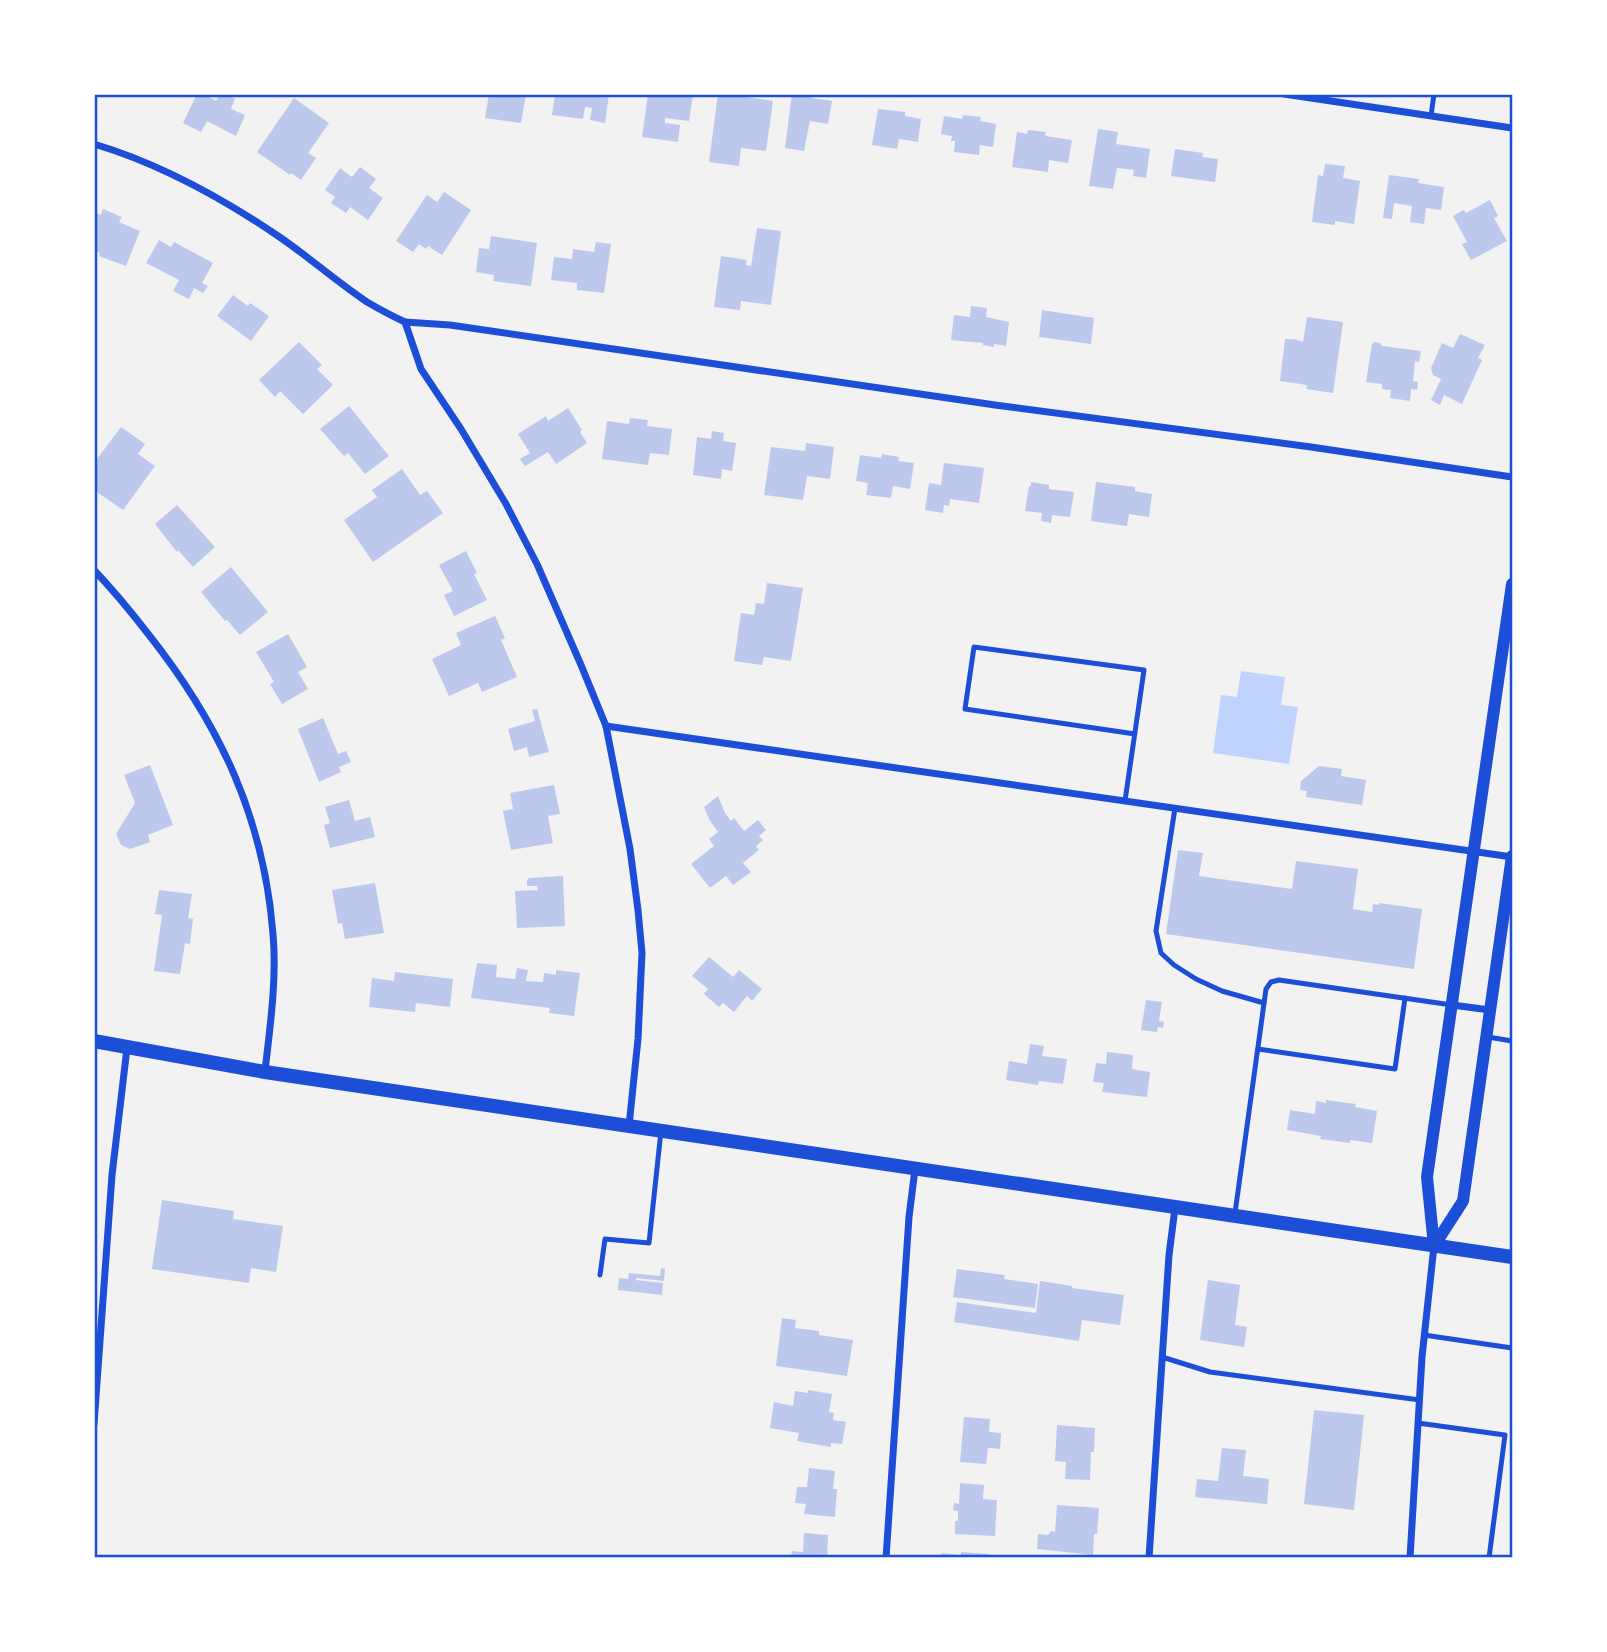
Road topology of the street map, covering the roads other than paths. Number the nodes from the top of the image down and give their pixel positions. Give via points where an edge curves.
1 (1284, 94) edge
2 (1433, 94) edge
3 (1431, 116) junction
4 (1513, 128) edge
5 (94, 144) edge
6 (405, 323) junction
7 (1513, 477) edge
8 (94, 570) edge
9 (1513, 584) edge
10 (606, 726) junction
11 (1135, 734) junction
12 (1125, 801) junction
13 (1175, 808) junction
14 (1474, 851) junction
15 (1512, 856) edge
16 (1405, 998) junction
17 (1264, 1003) junction
18 (1452, 1005) junction
19 (1490, 1010) junction
20 (1486, 1037) junction
21 (94, 1041) edge
22 (1513, 1041) edge
23 (127, 1047) junction
24 (1258, 1049) junction
25 (265, 1072) junction
26 (629, 1126) junction
27 (661, 1131) junction
28 (915, 1169) junction
29 (1175, 1208) junction
30 (1234, 1216) junction
31 (1434, 1246) junction
32 (1513, 1257) edge
33 (600, 1276) dead end
34 (1424, 1335) junction
35 (1513, 1348) edge
36 (1162, 1357) junction
37 (96, 1360) edge
38 (1420, 1399) junction
39 (1418, 1423) junction
40 (94, 1424) edge
41 (1509, 1436) edge
42 (886, 1558) edge
43 (1149, 1558) edge
44 (1410, 1558) edge
45 (1489, 1558) edge

1 - 3 street
2 - 3 lane
3 - 4 street
5 - 6 street via 191,183 282,239 368,303
6 - 7 street via 450,325
6 - 10 street via 421,369 506,504 537,564
8 - 25 street via 178,671 216,734 244,797 261,855 274,937
9 - 14 street
10 - 12 street
10 - 26 street via 630,849 642,953
11 - 11 lane via 1144,670 974,647 965,709
11 - 12 lane
12 - 13 street
13 - 14 street
13 - 17 lane via 1156,931 1161,953 1196,979
14 - 15 street
14 - 18 street
15 - 19 street
16 - 17 lane via 1279,980 1266,989
16 - 18 lane
16 - 24 lane via 1395,1069
17 - 24 lane
18 - 19 street
18 - 31 street via 1427,1177
19 - 20 street
20 - 22 lane
20 - 31 street via 1463,1201
21 - 23 main road
23 - 25 main road
23 - 37 street
24 - 30 lane
25 - 26 main road
26 - 27 main road
27 - 28 main road
27 - 33 lane via 649,1242 604,1239
28 - 29 main road
28 - 42 street
29 - 30 main road
29 - 36 street
30 - 31 main road
31 - 32 main road
31 - 34 street
34 - 35 lane
34 - 38 street
36 - 38 lane via 1210,1372
36 - 43 street
37 - 40 street
38 - 39 street
39 - 41 lane
39 - 44 street
41 - 45 lane

